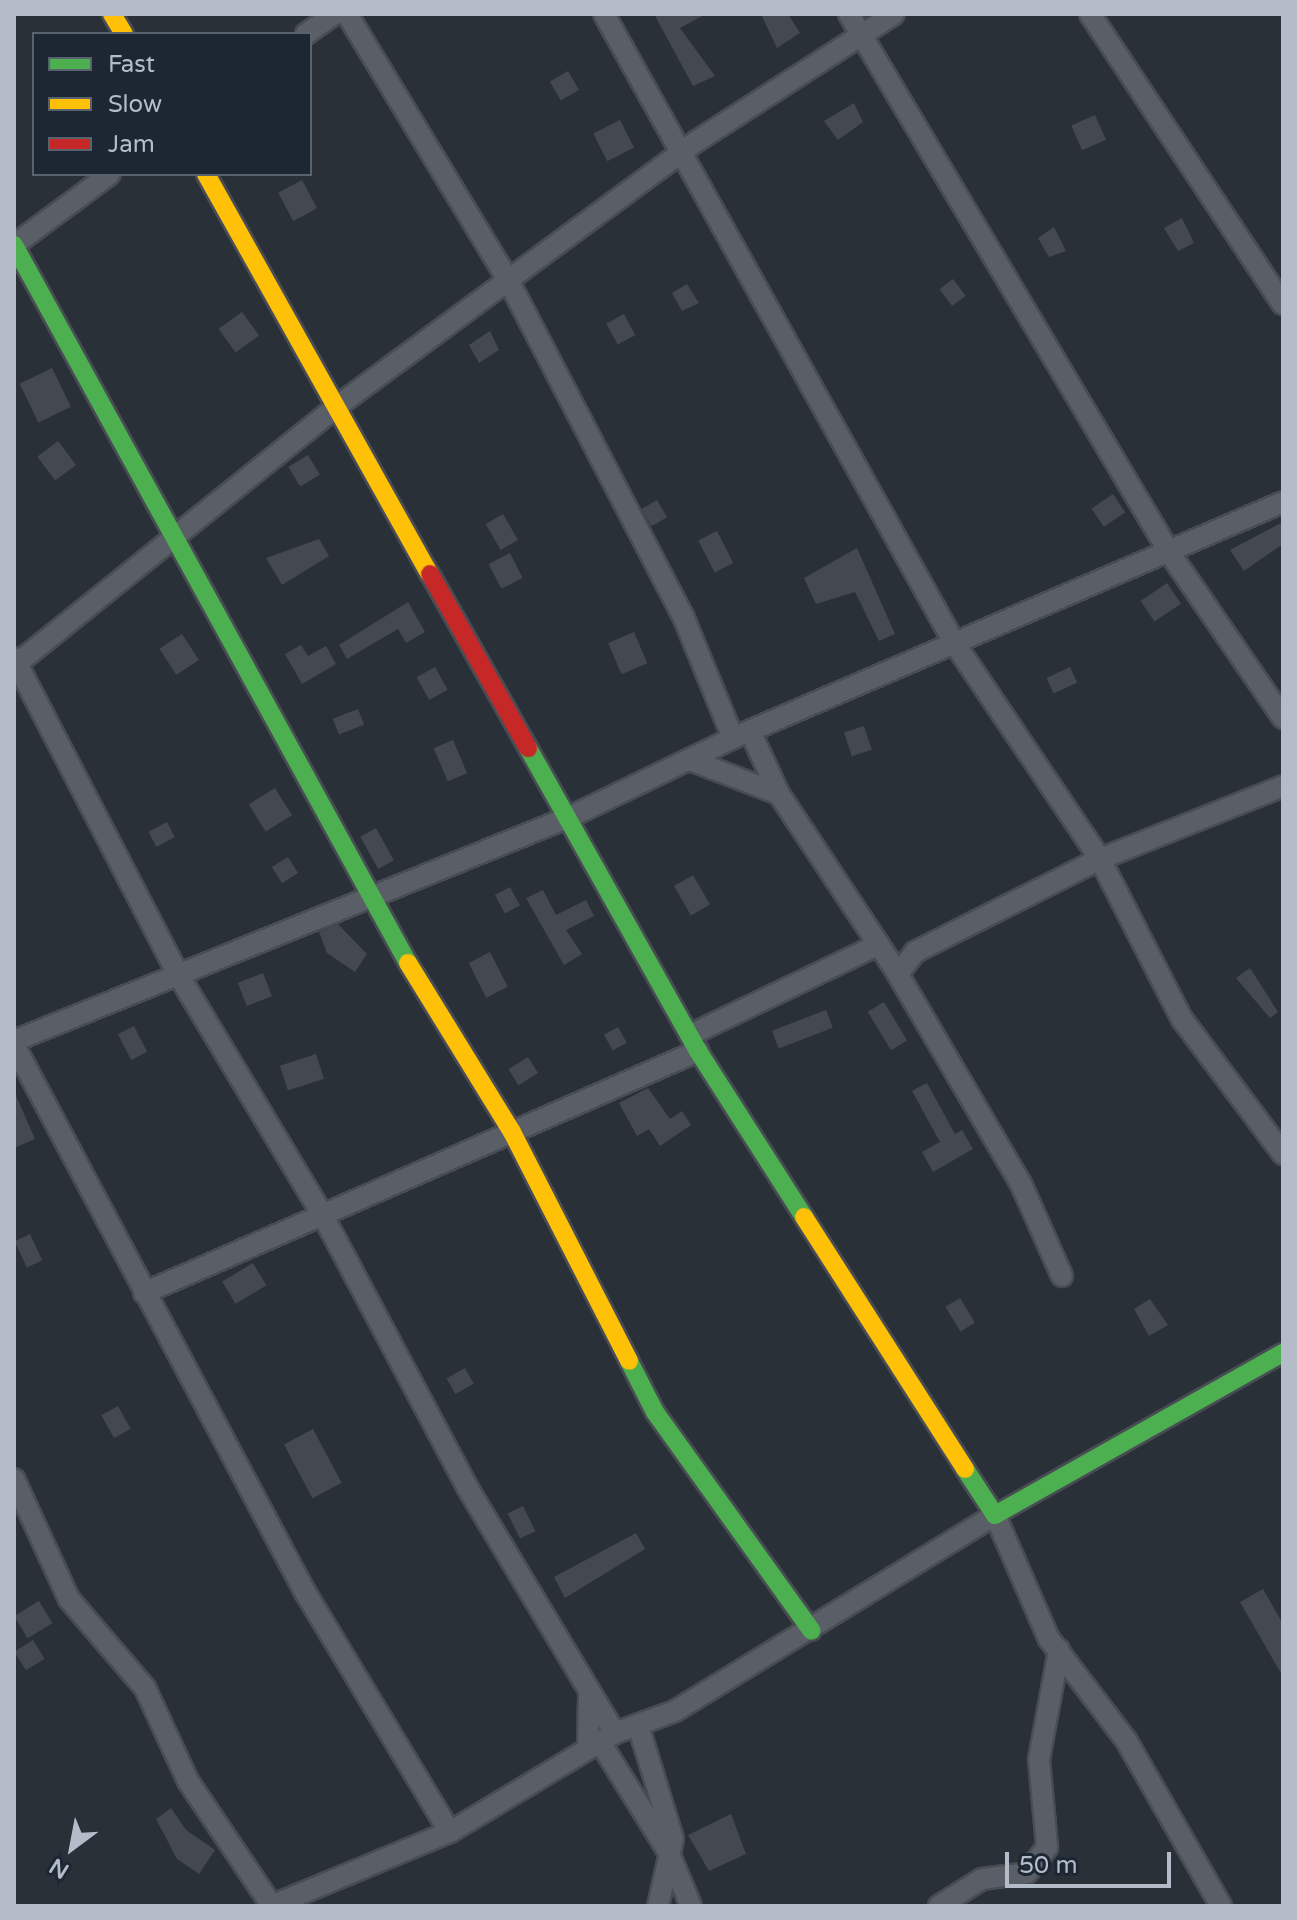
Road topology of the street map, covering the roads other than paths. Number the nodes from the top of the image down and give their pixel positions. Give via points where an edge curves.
1 (112, 14) edge
2 (335, 14) edge
3 (347, 14) edge
4 (604, 14) edge
5 (849, 14) edge
6 (894, 14) edge
7 (1090, 14) edge
8 (123, 32) edge
9 (309, 32) edge
10 (861, 35) junction
11 (681, 154) junction
12 (107, 176) edge
13 (207, 176) edge
14 (14, 245) edge
15 (508, 280) junction
16 (1283, 304) edge
17 (336, 407) junction
18 (1283, 502) edge
19 (171, 534) junction
20 (1171, 555) junction
21 (955, 644) junction
22 (15, 663) edge
23 (1283, 718) edge
24 (741, 735) junction
25 (690, 760) junction
26 (1283, 786) edge
27 (779, 794) junction
28 (572, 816) junction
29 (1100, 859) junction
30 (367, 897) junction
31 (874, 947) junction
32 (898, 974) junction
33 (179, 976) junction
34 (14, 1043) edge
35 (694, 1043) junction
36 (512, 1132) junction
37 (1283, 1154) edge
38 (321, 1212) junction
39 (1062, 1276) dead end
40 (144, 1293) junction
41 (1283, 1353) edge
42 (14, 1479) edge
43 (995, 1515) junction
44 (812, 1631) junction
45 (1059, 1650) junction
46 (589, 1695) junction
47 (638, 1725) junction
48 (601, 1742) junction
49 (450, 1832) junction
50 (669, 1853) junction
51 (272, 1906) edge
52 (658, 1906) edge
53 (691, 1906) edge
54 (939, 1906) edge
55 (1221, 1906) edge

1 - 8 street
2 - 9 street
3 - 15 street
4 - 11 street
5 - 10 street
6 - 10 street
7 - 16 street
10 - 11 street
10 - 20 street
11 - 15 street
11 - 21 street
12 - 14 street
13 - 17 street
14 - 19 street
15 - 17 street
15 - 24 street
17 - 19 street
17 - 28 street
18 - 20 street
19 - 22 street
19 - 30 street
20 - 21 street
20 - 23 street
21 - 24 street
21 - 29 street
22 - 33 street
24 - 25 street
24 - 27 street
25 - 27 street
25 - 28 street
26 - 29 street
27 - 31 street
28 - 30 street
28 - 35 street
29 - 32 street via 915,952
29 - 37 street via 1182,1019
30 - 33 street
30 - 36 street
31 - 32 street
31 - 35 street
32 - 39 street via 1021,1184
33 - 34 street
33 - 38 street
34 - 40 street
35 - 36 street
35 - 43 street
36 - 38 street
36 - 44 street via 655,1412
38 - 40 street
38 - 46 street via 467,1487
40 - 49 street via 305,1592
41 - 43 street
42 - 51 street via 69,1599 145,1688 188,1781
43 - 44 street
43 - 45 street via 1033,1612
44 - 47 street
45 - 54 street via 1039,1759 1047,1847 1027,1873 982,1879
45 - 55 street via 1126,1740
46 - 48 street
46 - 48 street
47 - 48 street
47 - 50 street via 664,1798
48 - 49 street
48 - 50 street
49 - 51 street
50 - 52 street
50 - 53 street

